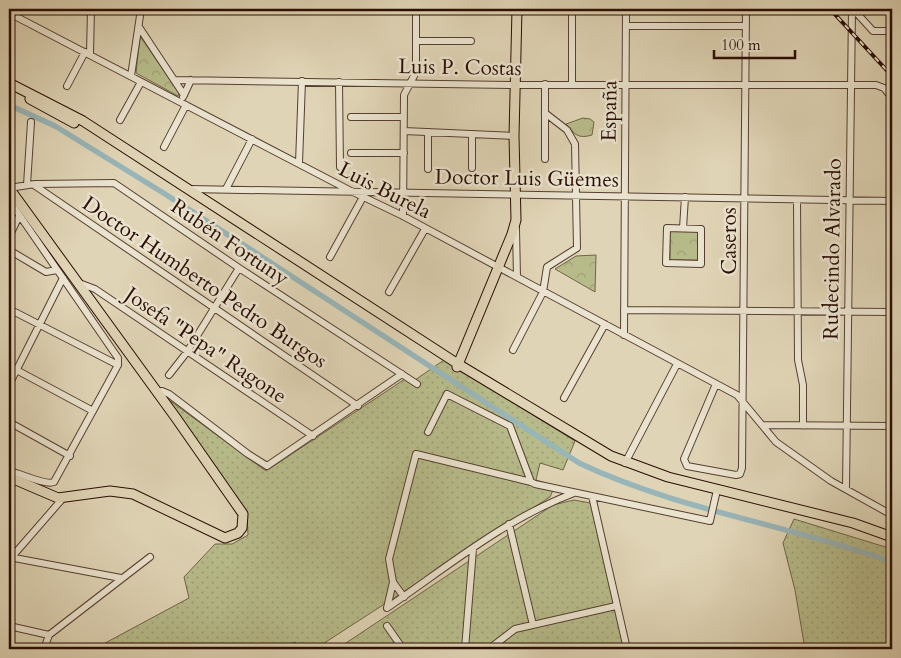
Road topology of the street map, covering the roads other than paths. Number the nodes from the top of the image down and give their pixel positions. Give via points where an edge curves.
1 (91, 9) edge
2 (141, 9) edge
3 (416, 9) edge
4 (517, 9) edge
5 (572, 9) edge
6 (626, 9) edge
7 (746, 9) edge
8 (852, 9) edge
9 (9, 13) edge
10 (626, 26) junction
11 (746, 26) junction
12 (139, 27) junction
13 (892, 31) edge
14 (416, 41) junction
15 (471, 41) dead end
16 (88, 53) junction
17 (131, 76) junction
18 (175, 80) junction
19 (191, 80) junction
20 (302, 81) junction
21 (141, 82) junction
22 (339, 82) junction
23 (9, 83) edge
24 (410, 83) junction
25 (545, 84) junction
26 (626, 84) junction
27 (516, 85) junction
28 (572, 85) junction
29 (851, 85) junction
30 (68, 86) dead end
31 (746, 86) junction
32 (9, 88) edge
33 (184, 95) junction
34 (892, 98) edge
35 (184, 104) junction
36 (545, 113) junction
37 (404, 116) junction
38 (351, 117) dead end
39 (120, 120) dead end
40 (31, 122) dead end
41 (404, 131) junction
42 (428, 132) junction
43 (472, 134) junction
44 (514, 136) junction
45 (252, 139) junction
46 (164, 147) dead end
47 (351, 153) dead end
48 (404, 153) junction
49 (545, 159) dead end
50 (299, 163) junction
51 (340, 167) dead end
52 (472, 168) dead end
53 (428, 169) dead end
54 (30, 185) junction
55 (9, 188) edge
56 (188, 189) junction
57 (226, 189) junction
58 (348, 190) junction
59 (403, 191) junction
60 (515, 193) junction
61 (576, 196) junction
62 (363, 197) junction
63 (624, 197) junction
64 (685, 197) junction
65 (745, 198) junction
66 (9, 200) edge
67 (797, 200) junction
68 (849, 200) junction
69 (892, 201) edge
70 (19, 216) junction
71 (403, 216) junction
72 (516, 220) junction
73 (683, 228) junction
74 (425, 229) junction
75 (9, 237) edge
76 (9, 250) edge
77 (330, 257) dead end
78 (498, 267) junction
79 (239, 268) junction
80 (57, 270) junction
81 (517, 277) junction
82 (63, 278) junction
83 (79, 283) junction
84 (389, 292) dead end
85 (543, 292) junction
86 (214, 308) junction
87 (9, 309) edge
88 (624, 310) junction
89 (848, 312) junction
90 (892, 312) edge
91 (744, 313) junction
92 (798, 313) junction
93 (605, 324) junction
94 (40, 326) junction
95 (624, 335) junction
96 (513, 350) dead end
97 (187, 352) junction
98 (676, 364) junction
99 (118, 365) junction
100 (458, 365) junction
101 (9, 366) edge
102 (16, 370) junction
103 (402, 374) junction
104 (169, 375) dead end
105 (417, 384) dead end
106 (716, 384) junction
107 (9, 385) edge
108 (157, 392) junction
109 (564, 398) dead end
110 (743, 402) junction
111 (358, 406) junction
112 (93, 411) junction
113 (9, 422) edge
114 (762, 425) junction
115 (803, 426) junction
116 (847, 426) junction
117 (892, 426) edge
118 (428, 432) dead end
119 (313, 436) junction
120 (70, 456) junction
121 (625, 462) junction
122 (9, 471) edge
123 (9, 477) edge
124 (531, 482) junction
125 (846, 490) junction
126 (716, 491) junction
127 (575, 492) junction
128 (592, 496) junction
129 (64, 497) junction
130 (892, 515) edge
131 (509, 524) junction
132 (892, 537) edge
133 (892, 542) edge
134 (473, 549) junction
135 (9, 558) edge
136 (150, 558) dead end
137 (122, 578) junction
138 (392, 582) junction
139 (404, 597) junction
140 (616, 606) junction
141 (533, 625) junction
142 (9, 626) edge
143 (387, 626) dead end
144 (50, 635) junction
145 (44, 649) edge
146 (403, 649) edge
147 (465, 649) edge
148 (489, 649) edge
149 (627, 649) edge

1 - 16 street
2 - 12 street
3 - 14 street
4 - 27 main road
5 - 28 street
6 - 10 street, España
7 - 11 street, Caseros
8 - 13 street via 873,31
8 - 29 street, Rudecindo Alvarado
9 - 16 street, Luis Burela
10 - 11 street
10 - 26 street, España
11 - 31 street, Caseros
12 - 17 street
12 - 18 street
14 - 15 street
14 - 24 street via 416,72
16 - 17 street, Luis Burela
16 - 30 street
17 - 21 street, Luis Burela
18 - 19 street, Luis P. Costas
18 - 33 street
19 - 20 street, Luis P. Costas
19 - 33 street
20 - 22 street, Luis P. Costas
20 - 50 street
21 - 35 street, Luis Burela
21 - 39 street
22 - 24 street, Luis P. Costas
22 - 51 street
23 - 56 main road via 83,121
24 - 27 street, Luis P. Costas
24 - 37 street via 404,95
25 - 27 street, Luis P. Costas
25 - 28 street, Luis P. Costas
25 - 36 street
26 - 28 street, Luis P. Costas
26 - 31 street, Luis P. Costas
26 - 63 street, España
27 - 44 main road
29 - 31 street, Luis P. Costas
29 - 34 street, Luis P. Costas via 876,85 884,88
29 - 68 street, Rudecindo Alvarado
31 - 65 street, Caseros
32 - 100 main road via 80,126
33 - 35 street
35 - 45 street, Luis Burela
35 - 46 street
36 - 49 street
36 - 61 street via 572,136 575,144
37 - 38 street
37 - 41 street
40 - 54 street
41 - 42 street
41 - 48 street
42 - 43 street
42 - 53 street
43 - 44 street
43 - 52 street
44 - 60 main road
45 - 50 street, Luis Burela
45 - 57 street
47 - 48 street
48 - 59 street
50 - 58 street, Luis Burela
54 - 55 street, Rubén Fortuny
54 - 79 street, Rubén Fortuny via 114,183
54 - 86 street, Doctor Humberto Pedro Burgos
55 - 83 main road
56 - 57 street, Doctor Luis Güemes
56 - 100 main road
57 - 58 street, Doctor Luis Güemes
58 - 59 street, Doctor Luis Güemes
58 - 62 street, Luis Burela
59 - 60 street, Doctor Luis Güemes
59 - 71 street
60 - 61 street, Doctor Luis Güemes
60 - 72 main road
61 - 63 street, Doctor Luis Güemes
61 - 85 street via 577,248 547,268
62 - 71 street, Luis Burela
62 - 77 street
63 - 64 street, Doctor Luis Güemes
63 - 88 street, España
64 - 65 street, Doctor Luis Güemes
64 - 73 street
65 - 67 street, Doctor Luis Güemes
65 - 91 street, Caseros
66 - 70 street
67 - 68 street, Doctor Luis Güemes
67 - 92 street
68 - 69 street, Doctor Luis Güemes
68 - 89 street, Rudecindo Alvarado
70 - 75 street
70 - 80 street
71 - 74 street, Luis Burela
72 - 78 main road
72 - 81 street
73 - 73 street via 701,228 701,264 666,263 667,228
74 - 78 street, Luis Burela
74 - 84 street
76 - 80 street via 46,272
78 - 81 street, Luis Burela
78 - 100 main road
79 - 86 street
79 - 103 street, Rubén Fortuny
80 - 82 street
81 - 85 street, Luis Burela
82 - 94 street
82 - 99 street via 118,358
83 - 97 street, Josefa "Pepa" Ragone via 95,289
83 - 108 main road
85 - 93 street, Luis Burela
85 - 96 street
86 - 97 street
86 - 111 street, Doctor Humberto Pedro Burgos
87 - 94 street
88 - 91 street
88 - 95 street, España
89 - 90 street
89 - 92 street
89 - 116 street, Rudecindo Alvarado
91 - 92 street
91 - 110 street, Caseros
92 - 115 street
93 - 95 street, Luis Burela
93 - 109 street
94 - 99 street
94 - 102 street
95 - 98 street, Luis Burela
97 - 104 street
97 - 119 street, Josefa "Pepa" Ragone
98 - 106 street, Luis Burela
98 - 121 street
99 - 112 street
100 - 121 main road
100 - 126 main road via 562,432 622,464 653,476
101 - 102 street
102 - 107 street
102 - 112 street
103 - 105 street, Rubén Fortuny
103 - 111 street
106 - 110 street, Luis Burela
106 - 110 street, Caseros via 684,455 687,466 740,474
108 - 119 street via 169,394 267,466
108 - 129 main road via 243,514 238,534 226,538 218,536 122,491
110 - 114 street, Luis Burela
111 - 119 street
112 - 120 street
113 - 120 street
114 - 115 street
114 - 125 street, Luis Burela via 776,442
115 - 116 street
116 - 117 street
116 - 125 street, Rudecindo Alvarado
118 - 124 street via 447,394 510,426
120 - 122 street via 54,482 47,484
121 - 126 main road
123 - 129 main road via 52,496
124 - 127 street
124 - 138 street via 416,454 389,559
125 - 130 street, Luis Burela
126 - 128 street via 710,521
126 - 132 main road via 853,523
126 - 133 main road via 856,528
127 - 128 street
127 - 131 street
128 - 140 street
129 - 135 street
131 - 134 street
131 - 141 street
134 - 139 street
134 - 147 street
135 - 137 street
136 - 137 street
137 - 144 street
138 - 139 street
138 - 139 street via 388,608
140 - 141 street
140 - 149 street
141 - 148 street via 515,629
142 - 144 street
143 - 146 street
144 - 145 street

